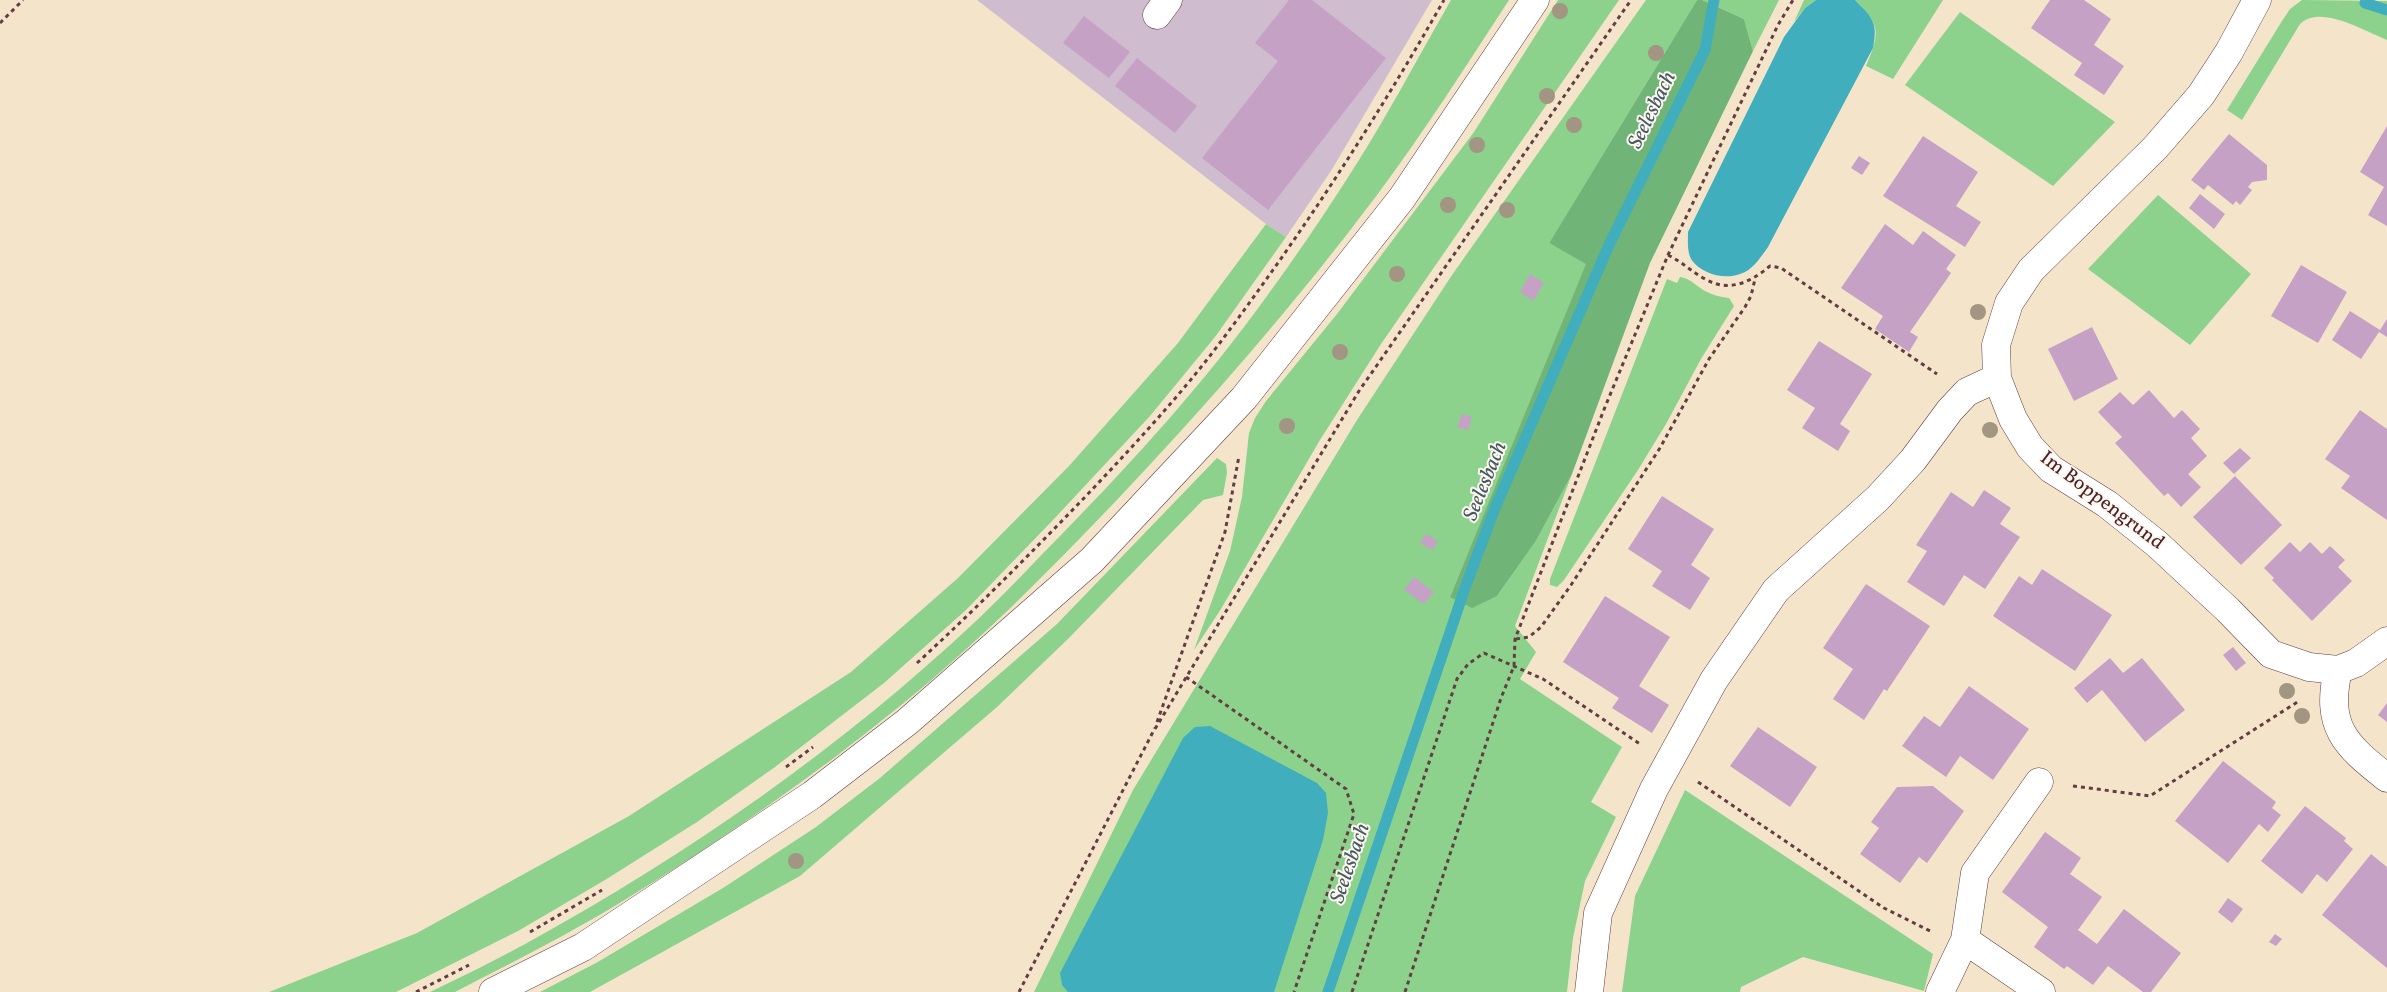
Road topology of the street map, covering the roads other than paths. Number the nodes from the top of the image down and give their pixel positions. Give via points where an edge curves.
1 (1536, 0) edge
2 (2256, 0) edge
3 (1997, 378) junction
4 (2387, 641) edge
5 (2338, 670) junction
6 (2387, 778) edge
7 (2039, 782) road end
8 (1965, 940) junction
9 (493, 992) edge
10 (1590, 992) edge
11 (1940, 992) edge
12 (2041, 992) edge

1 - 9 street via 1402,198 1244,398 1092,560 907,722 812,795 583,947
2 - 3 street, Im Boppengrund via 2229,52 2201,95 2155,148 2031,270 2009,303 1996,345
3 - 5 street, Im Boppengrund via 2017,426 2030,447 2051,469 2107,504 2157,544 2271,654 2309,667
3 - 10 street via 1968,392 1878,498 1776,590 1714,680 1654,789 1598,913
4 - 5 street via 2356,663
5 - 6 street via 2334,697 2341,735 2355,753
7 - 8 street via 1975,873
8 - 11 street
8 - 12 street

